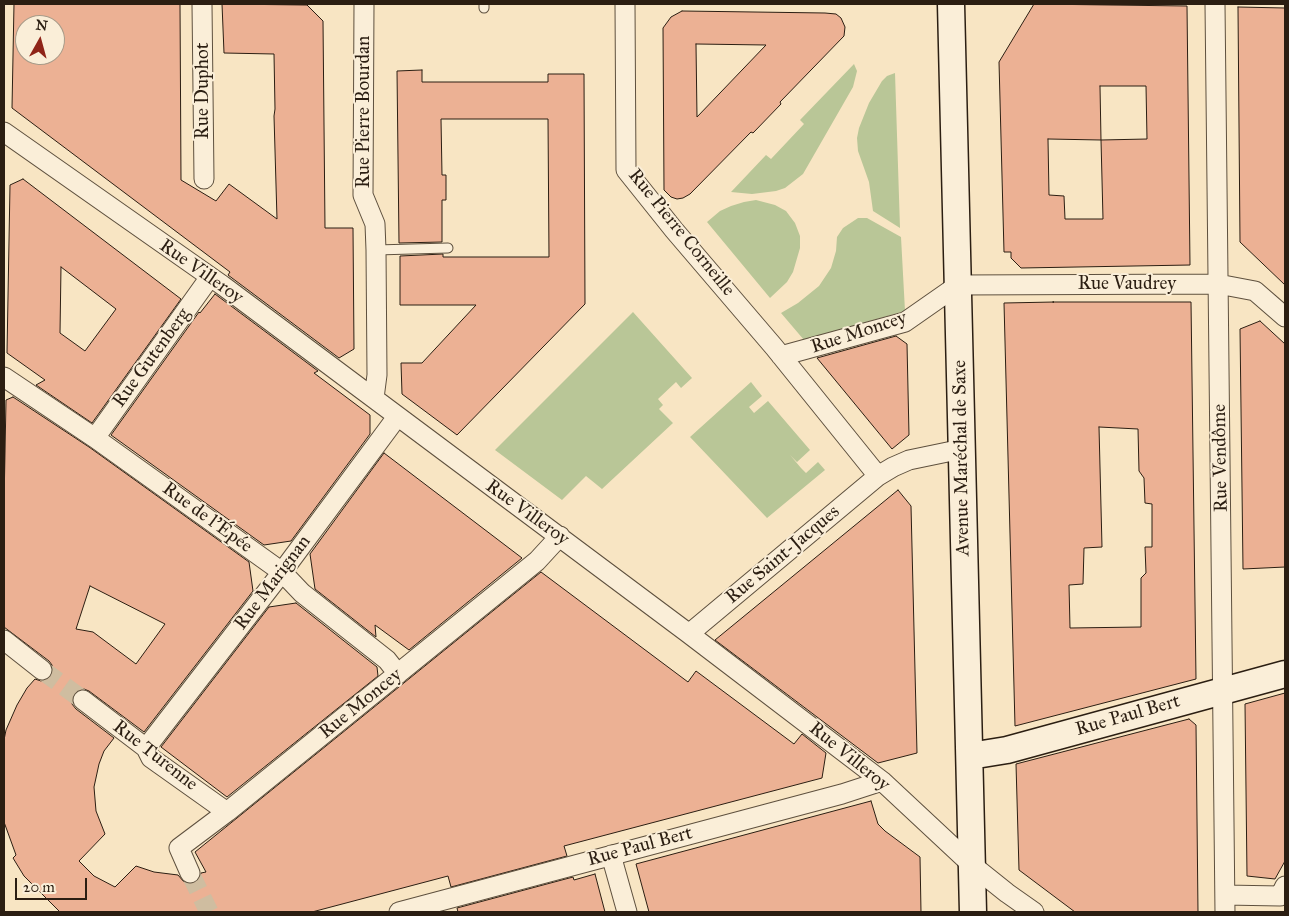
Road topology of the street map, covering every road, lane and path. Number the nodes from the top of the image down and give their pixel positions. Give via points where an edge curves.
1 (202, 4) edge
2 (364, 4) edge
3 (625, 4) edge
4 (951, 4) edge
5 (1215, 4) edge
6 (4, 132) edge
7 (204, 178) dead end
8 (448, 248) dead end
9 (376, 250) junction
10 (210, 277) junction
11 (1218, 284) junction
12 (958, 285) junction
13 (1285, 317) edge
14 (781, 356) junction
15 (4, 377) edge
16 (374, 398) junction
17 (397, 417) junction
18 (94, 438) junction
19 (962, 449) junction
20 (878, 476) junction
21 (560, 536) junction
22 (282, 572) junction
23 (688, 633) junction
24 (4, 640) edge
25 (42, 670) tunnel mouth
26 (398, 674) junction
27 (1285, 674) edge
28 (1224, 690) junction
29 (83, 700) tunnel mouth
30 (146, 748) junction
31 (970, 756) junction
32 (882, 781) junction
33 (227, 812) junction
34 (611, 855) junction
35 (972, 865) junction
36 (190, 874) tunnel mouth
37 (1282, 891) edge
38 (1225, 904) edge
39 (429, 908) edge
40 (398, 912) edge
41 (627, 912) edge
42 (973, 912) edge
43 (1034, 912) edge

1 - 7 street, Rue Duphot
2 - 9 street, Rue Pierre Bourdan via 363,195 375,224
3 - 14 street, Rue Pierre Corneille via 626,170
4 - 12 main road, Avenue Maréchal de Saxe
5 - 11 street, Rue Vendôme
6 - 10 street, Rue Villeroy
8 - 9 lane
9 - 16 street, Rue Pierre Bourdan via 377,375
10 - 16 street, Rue Villeroy
10 - 18 street, Rue Gutenberg
11 - 12 street, Rue Vaudrey
11 - 13 street, Rue Vaudrey via 1255,291
11 - 28 street, Rue Vendôme
12 - 14 street, Rue Moncey via 905,322
12 - 19 main road, Avenue Maréchal de Saxe
14 - 20 street
15 - 18 street, Rue de l'Épée
16 - 17 street, Rue Villeroy
17 - 21 street, Rue Villeroy
17 - 22 street, Rue Marignan
18 - 22 street, Rue de l'Épée
19 - 20 street, Rue Saint-Jacques via 909,460
19 - 31 main road, Avenue Maréchal de Saxe
20 - 23 street, Rue Saint-Jacques
21 - 23 street, Rue Villeroy
21 - 26 street, Rue Moncey via 537,561
22 - 26 street, Rue de l'Épée via 302,593 388,660
22 - 30 street, Rue Marignan
23 - 32 street, Rue Villeroy
24 - 25 street
26 - 33 street, Rue Moncey
27 - 28 main road, Rue Paul Bert
28 - 31 main road, Rue Paul Bert via 1007,750
28 - 38 street, Rue Vendôme
29 - 30 street, Rue Turenne via 127,737
30 - 33 street, Rue Turenne via 151,758
31 - 35 main road, Avenue Maréchal de Saxe
32 - 34 street, Rue Paul Bert
32 - 35 street, Rue Villeroy
33 - 36 street, Rue Moncey via 179,848
34 - 39 street, Rue Paul Bert
34 - 41 street
35 - 42 main road, Avenue Maréchal de Saxe
35 - 43 street, Rue Villeroy
37 - 38 street
39 - 40 street, Rue Paul Bert

